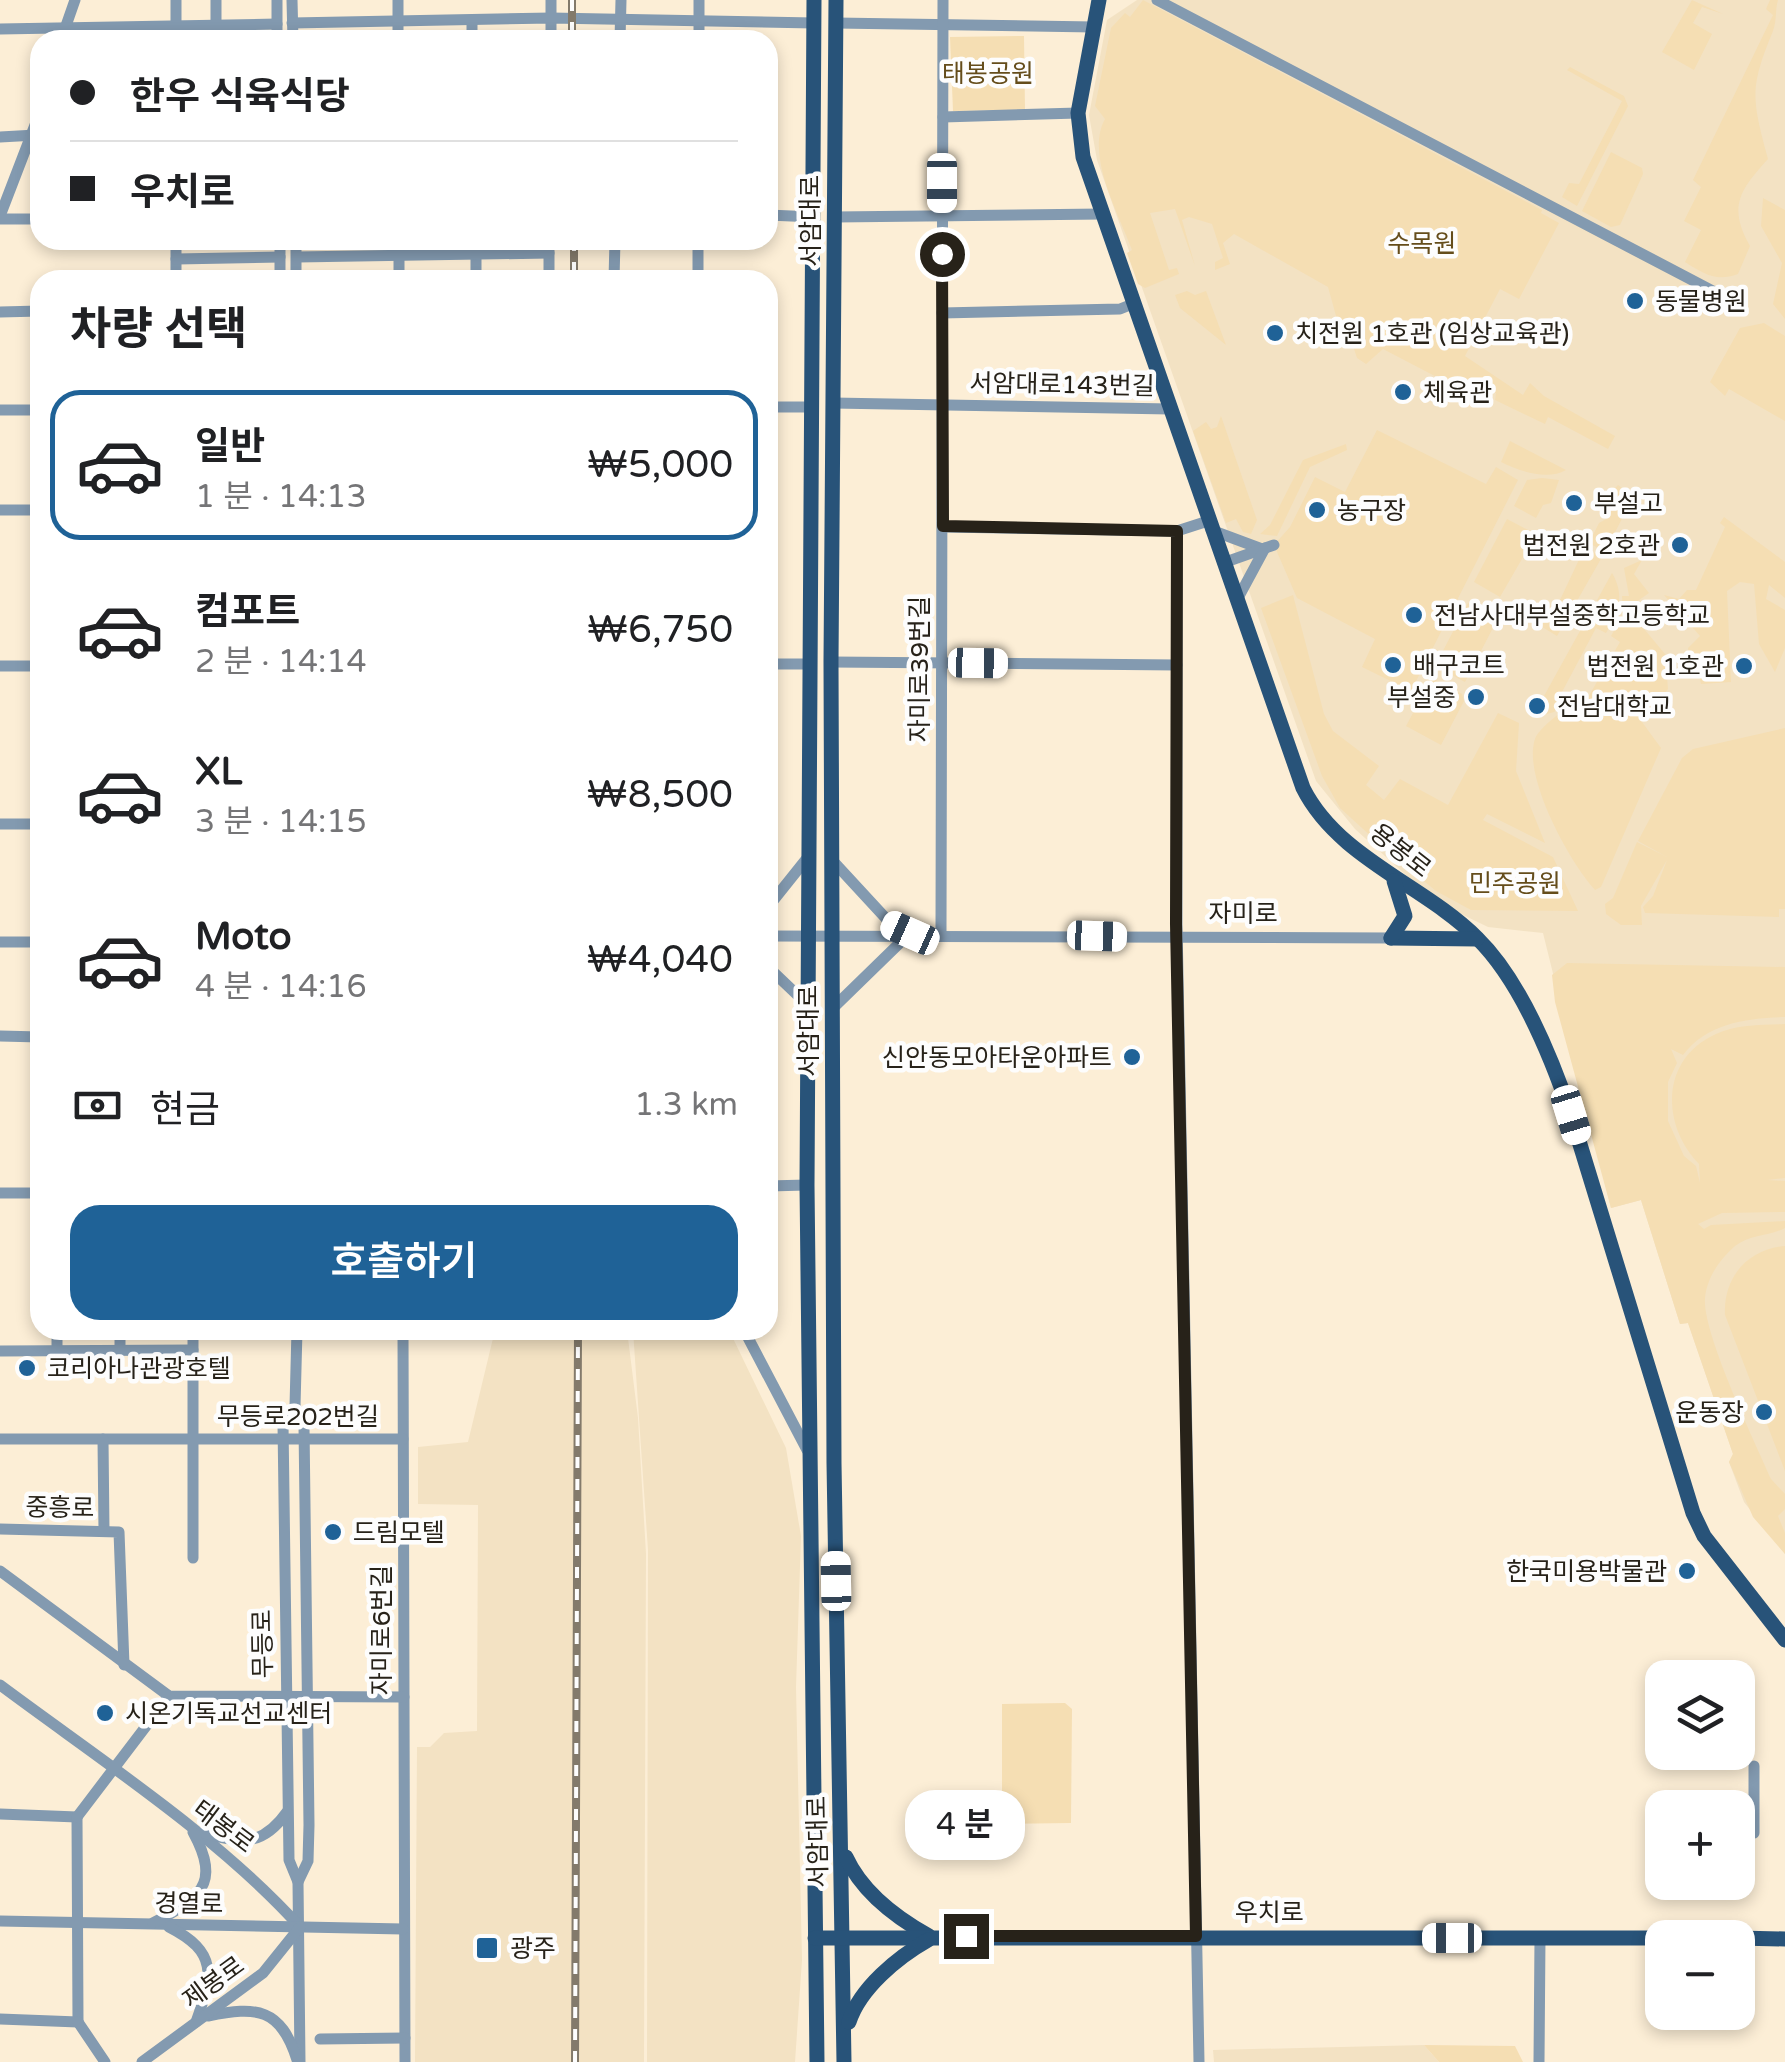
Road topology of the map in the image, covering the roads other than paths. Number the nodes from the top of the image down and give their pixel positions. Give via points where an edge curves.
1 (75, 0) edge
2 (176, 0) edge
3 (216, 0) edge
4 (277, 0) edge
5 (292, 0) edge
6 (398, 0) edge
7 (552, 0) edge
8 (621, 0) edge
9 (699, 0) edge
10 (814, 0) edge
11 (836, 0) edge
12 (943, 0) edge
13 (1099, 0) edge
14 (1156, 0) edge
15 (552, 18) junction
16 (398, 20) junction
17 (621, 20) junction
18 (700, 20) junction
19 (472, 21) junction
20 (292, 23) junction
21 (814, 23) junction
22 (836, 23) junction
23 (277, 24) junction
24 (176, 25) junction
25 (216, 25) junction
26 (943, 25) junction
27 (1094, 27) junction
28 (0, 29) edge
29 (64, 30) edge
30 (113, 30) edge
31 (176, 30) edge
32 (277, 30) edge
33 (292, 30) edge
34 (398, 30) edge
35 (472, 30) edge
36 (551, 30) edge
37 (620, 30) edge
38 (700, 30) edge
39 (30, 31) edge
40 (1078, 113) junction
41 (942, 117) junction
42 (30, 135) edge
43 (0, 137) edge
44 (30, 151) edge
45 (1102, 214) junction
46 (778, 216) edge
47 (942, 216) junction
48 (0, 217) edge
49 (814, 217) junction
50 (835, 217) junction
51 (30, 218) edge
52 (176, 250) edge
53 (280, 250) edge
54 (297, 250) edge
55 (399, 250) edge
56 (476, 250) edge
57 (518, 250) edge
58 (476, 254) junction
59 (399, 255) junction
60 (280, 257) junction
61 (297, 257) junction
62 (176, 259) junction
63 (176, 270) edge
64 (280, 270) edge
65 (296, 270) edge
66 (399, 270) edge
67 (476, 270) edge
68 (1732, 301) dead end
69 (1135, 304) junction
70 (0, 312) edge
71 (30, 312) edge
72 (942, 312) junction
73 (833, 403) junction
74 (942, 404) junction
75 (778, 407) edge
76 (813, 407) junction
77 (1170, 408) junction
78 (0, 410) edge
79 (30, 410) edge
80 (0, 510) edge
81 (30, 510) edge
82 (1209, 525) junction
83 (943, 526) junction
84 (1177, 531) junction
85 (1267, 547) junction
86 (1223, 563) junction
87 (1236, 602) junction
88 (831, 662) junction
89 (941, 662) junction
90 (778, 664) edge
91 (812, 664) junction
92 (1177, 664) junction
93 (0, 666) edge
94 (30, 666) edge
95 (0, 824) edge
96 (30, 824) edge
97 (810, 854) junction
98 (832, 860) junction
99 (1390, 873) junction
100 (778, 894) edge
101 (910, 933) junction
102 (810, 934) junction
103 (833, 934) junction
104 (941, 934) junction
105 (778, 936) edge
106 (1177, 938) junction
107 (1391, 938) junction
108 (1478, 938) junction
109 (0, 942) edge
110 (30, 942) edge
111 (778, 976) edge
112 (810, 1006) junction
113 (833, 1008) junction
114 (0, 1036) edge
115 (30, 1036) edge
116 (807, 1185) junction
117 (778, 1186) edge
118 (0, 1193) edge
119 (30, 1193) edge
120 (57, 1340) edge
121 (120, 1340) edge
122 (194, 1340) edge
123 (297, 1340) edge
124 (403, 1340) edge
125 (749, 1340) edge
126 (57, 1350) junction
127 (120, 1350) junction
128 (194, 1350) junction
129 (0, 1351) edge
130 (295, 1406) junction
131 (283, 1438) junction
132 (304, 1438) junction
133 (403, 1438) junction
134 (103, 1439) junction
135 (194, 1439) junction
136 (0, 1440) edge
137 (809, 1453) junction
138 (0, 1529) edge
139 (104, 1530) junction
140 (193, 1558) dead end
141 (0, 1571) edge
142 (1785, 1640) edge
143 (124, 1665) junction
144 (0, 1684) edge
145 (169, 1696) junction
146 (404, 1697) junction
147 (307, 1698) junction
148 (285, 1699) junction
149 (112, 1771) junction
150 (288, 1811) junction
151 (0, 1814) edge
152 (78, 1817) junction
153 (191, 1829) junction
154 (842, 1849) junction
155 (298, 1882) junction
156 (0, 1920) edge
157 (76, 1923) junction
158 (150, 1924) junction
159 (165, 1924) junction
160 (300, 1928) junction
161 (403, 1929) junction
162 (1196, 1936) junction
163 (815, 1938) junction
164 (844, 1938) junction
165 (932, 1938) junction
166 (1540, 1938) junction
167 (1645, 1938) edge
168 (1755, 1938) edge
169 (1785, 1939) edge
170 (0, 2019) edge
171 (200, 2020) junction
172 (78, 2022) junction
173 (844, 2036) junction
174 (405, 2038) junction
175 (320, 2039) dead end
176 (106, 2062) edge
177 (142, 2062) edge
178 (299, 2062) edge
179 (405, 2062) edge
180 (817, 2062) edge
181 (844, 2062) edge
182 (1199, 2062) edge
183 (1538, 2062) edge

1 - 29 street
2 - 24 street
3 - 25 street
4 - 23 street
5 - 20 street
6 - 16 street
7 - 15 street
8 - 17 street
9 - 18 street
10 - 21 main road, 서암대로
11 - 22 main road, 서암대로
12 - 26 street, 자미로39번길
13 - 27 main road, 용봉로
14 - 68 street
15 - 17 street
15 - 19 street
15 - 36 street
16 - 19 street
16 - 20 street
16 - 34 street
17 - 18 street
17 - 37 street
18 - 21 street
18 - 38 street
19 - 35 street
20 - 33 street
21 - 49 main road, 서암대로
22 - 26 street
22 - 50 main road, 서암대로
23 - 25 street
23 - 32 street
24 - 25 street
24 - 30 street
24 - 31 street
26 - 27 street
26 - 41 street, 자미로39번길
27 - 40 main road, 용봉로
28 - 39 street
40 - 41 street
40 - 45 main road, 용봉로 via 1083,157
41 - 47 street, 자미로39번길
42 - 43 street
44 - 48 street
45 - 47 street
45 - 69 main road, 용봉로
46 - 49 street
47 - 50 street
47 - 72 street, 자미로39번길
48 - 51 street
49 - 76 main road, 서암대로
50 - 73 main road, 서암대로
52 - 62 street
53 - 60 street
54 - 61 street
55 - 59 street
56 - 58 street
57 - 58 street
58 - 59 street
58 - 67 street
59 - 61 street
59 - 66 street
60 - 62 street
60 - 64 street
61 - 65 street
62 - 63 street
69 - 72 street
69 - 77 main road, 용봉로
70 - 71 street
72 - 74 street, 자미로39번길
73 - 74 street, 서암대로143번길
73 - 88 main road, 서암대로
74 - 77 street, 서암대로143번길
74 - 83 street, 자미로39번길
75 - 76 street
76 - 91 main road, 서암대로
77 - 82 main road, 용봉로
78 - 79 street
80 - 81 street
82 - 84 street
82 - 85 street
82 - 86 main road, 용봉로
83 - 84 street
83 - 89 street, 자미로39번길
84 - 92 street
85 - 86 street
85 - 87 street
86 - 87 main road, 용봉로
87 - 99 main road, 용봉로 via 1312,807
88 - 89 street
88 - 98 main road, 서암대로
89 - 92 street
89 - 104 street, 자미로39번길
90 - 91 street
91 - 97 main road, 서암대로
92 - 106 street
93 - 94 street
95 - 96 street
97 - 100 street
97 - 102 main road, 서암대로
98 - 101 street via 892,925
98 - 103 main road, 서암대로
99 - 107 main road via 1404,905
99 - 108 main road, 용봉로
101 - 103 street, 자미로
101 - 104 street, 자미로
101 - 113 street
102 - 103 street, 자미로
102 - 105 street, 자미로
102 - 112 main road, 서암대로
103 - 113 main road, 서암대로
104 - 106 street, 자미로
106 - 107 street, 자미로
106 - 162 street
107 - 108 main road, 자미로
108 - 142 main road, 용봉로 via 1550,1054 1693,1513
109 - 110 street
111 - 112 street
112 - 116 main road, 서암대로
113 - 154 main road, 서암대로
114 - 115 street
116 - 117 street
116 - 137 main road, 서암대로
118 - 119 street
120 - 126 street
121 - 127 street
122 - 128 street, 무등로202번길
123 - 130 street, 무등로
124 - 133 street, 자미로6번길
125 - 137 street
126 - 127 street
126 - 129 street
127 - 128 street
128 - 135 street, 무등로202번길
130 - 131 street, 무등로
130 - 132 street, 무등로
131 - 132 street, 무등로202번길
131 - 135 street, 무등로202번길
131 - 148 street, 무등로
132 - 133 street, 무등로202번길
132 - 147 street, 무등로
133 - 146 street, 자미로6번길
134 - 135 street, 무등로202번길
134 - 136 street, 무등로202번길
134 - 139 street
135 - 140 street
137 - 163 main road, 서암대로
138 - 139 street, 중흥로
139 - 143 street, 중흥로 via 120,1532
141 - 143 street
143 - 145 street
144 - 149 street, 태봉로
145 - 148 street
145 - 149 street
146 - 147 street
146 - 161 street, 자미로6번길
147 - 148 street
147 - 155 street, 무등로 via 308,1861
148 - 150 street, 무등로
149 - 152 street
149 - 153 street, 태봉로
150 - 153 street via 266,1837 251,1842
150 - 155 street, 무등로 via 288,1860
151 - 152 street
152 - 157 street
153 - 158 street via 208,1865 204,1882 186,1904
153 - 160 street, 태봉로 via 259,1882
154 - 164 main road, 서암대로
154 - 165 main road via 855,1878 900,1920
155 - 160 street, 무등로
156 - 157 street, 경열로
157 - 158 street, 경열로
157 - 172 street
158 - 159 street, 경열로
159 - 160 street, 경열로
159 - 171 street via 199,1945 206,1960
160 - 161 street, 경열로
160 - 171 street, 제봉로 via 263,1973
160 - 178 street, 무등로
161 - 174 street, 자미로6번길
162 - 165 main road, 우치로
162 - 166 main road, 우치로
162 - 182 street
163 - 164 main road, 우치로
163 - 180 main road, 서암대로
164 - 165 main road, 우치로
164 - 173 main road, 서암대로
165 - 173 main road via 903,1954 853,2008
166 - 167 main road, 우치로
166 - 183 street
168 - 169 main road
170 - 172 street
171 - 177 street, 제봉로
171 - 178 street via 247,2010 272,2017
172 - 176 street
173 - 181 main road, 서암대로
174 - 175 street
174 - 179 street, 자미로6번길

